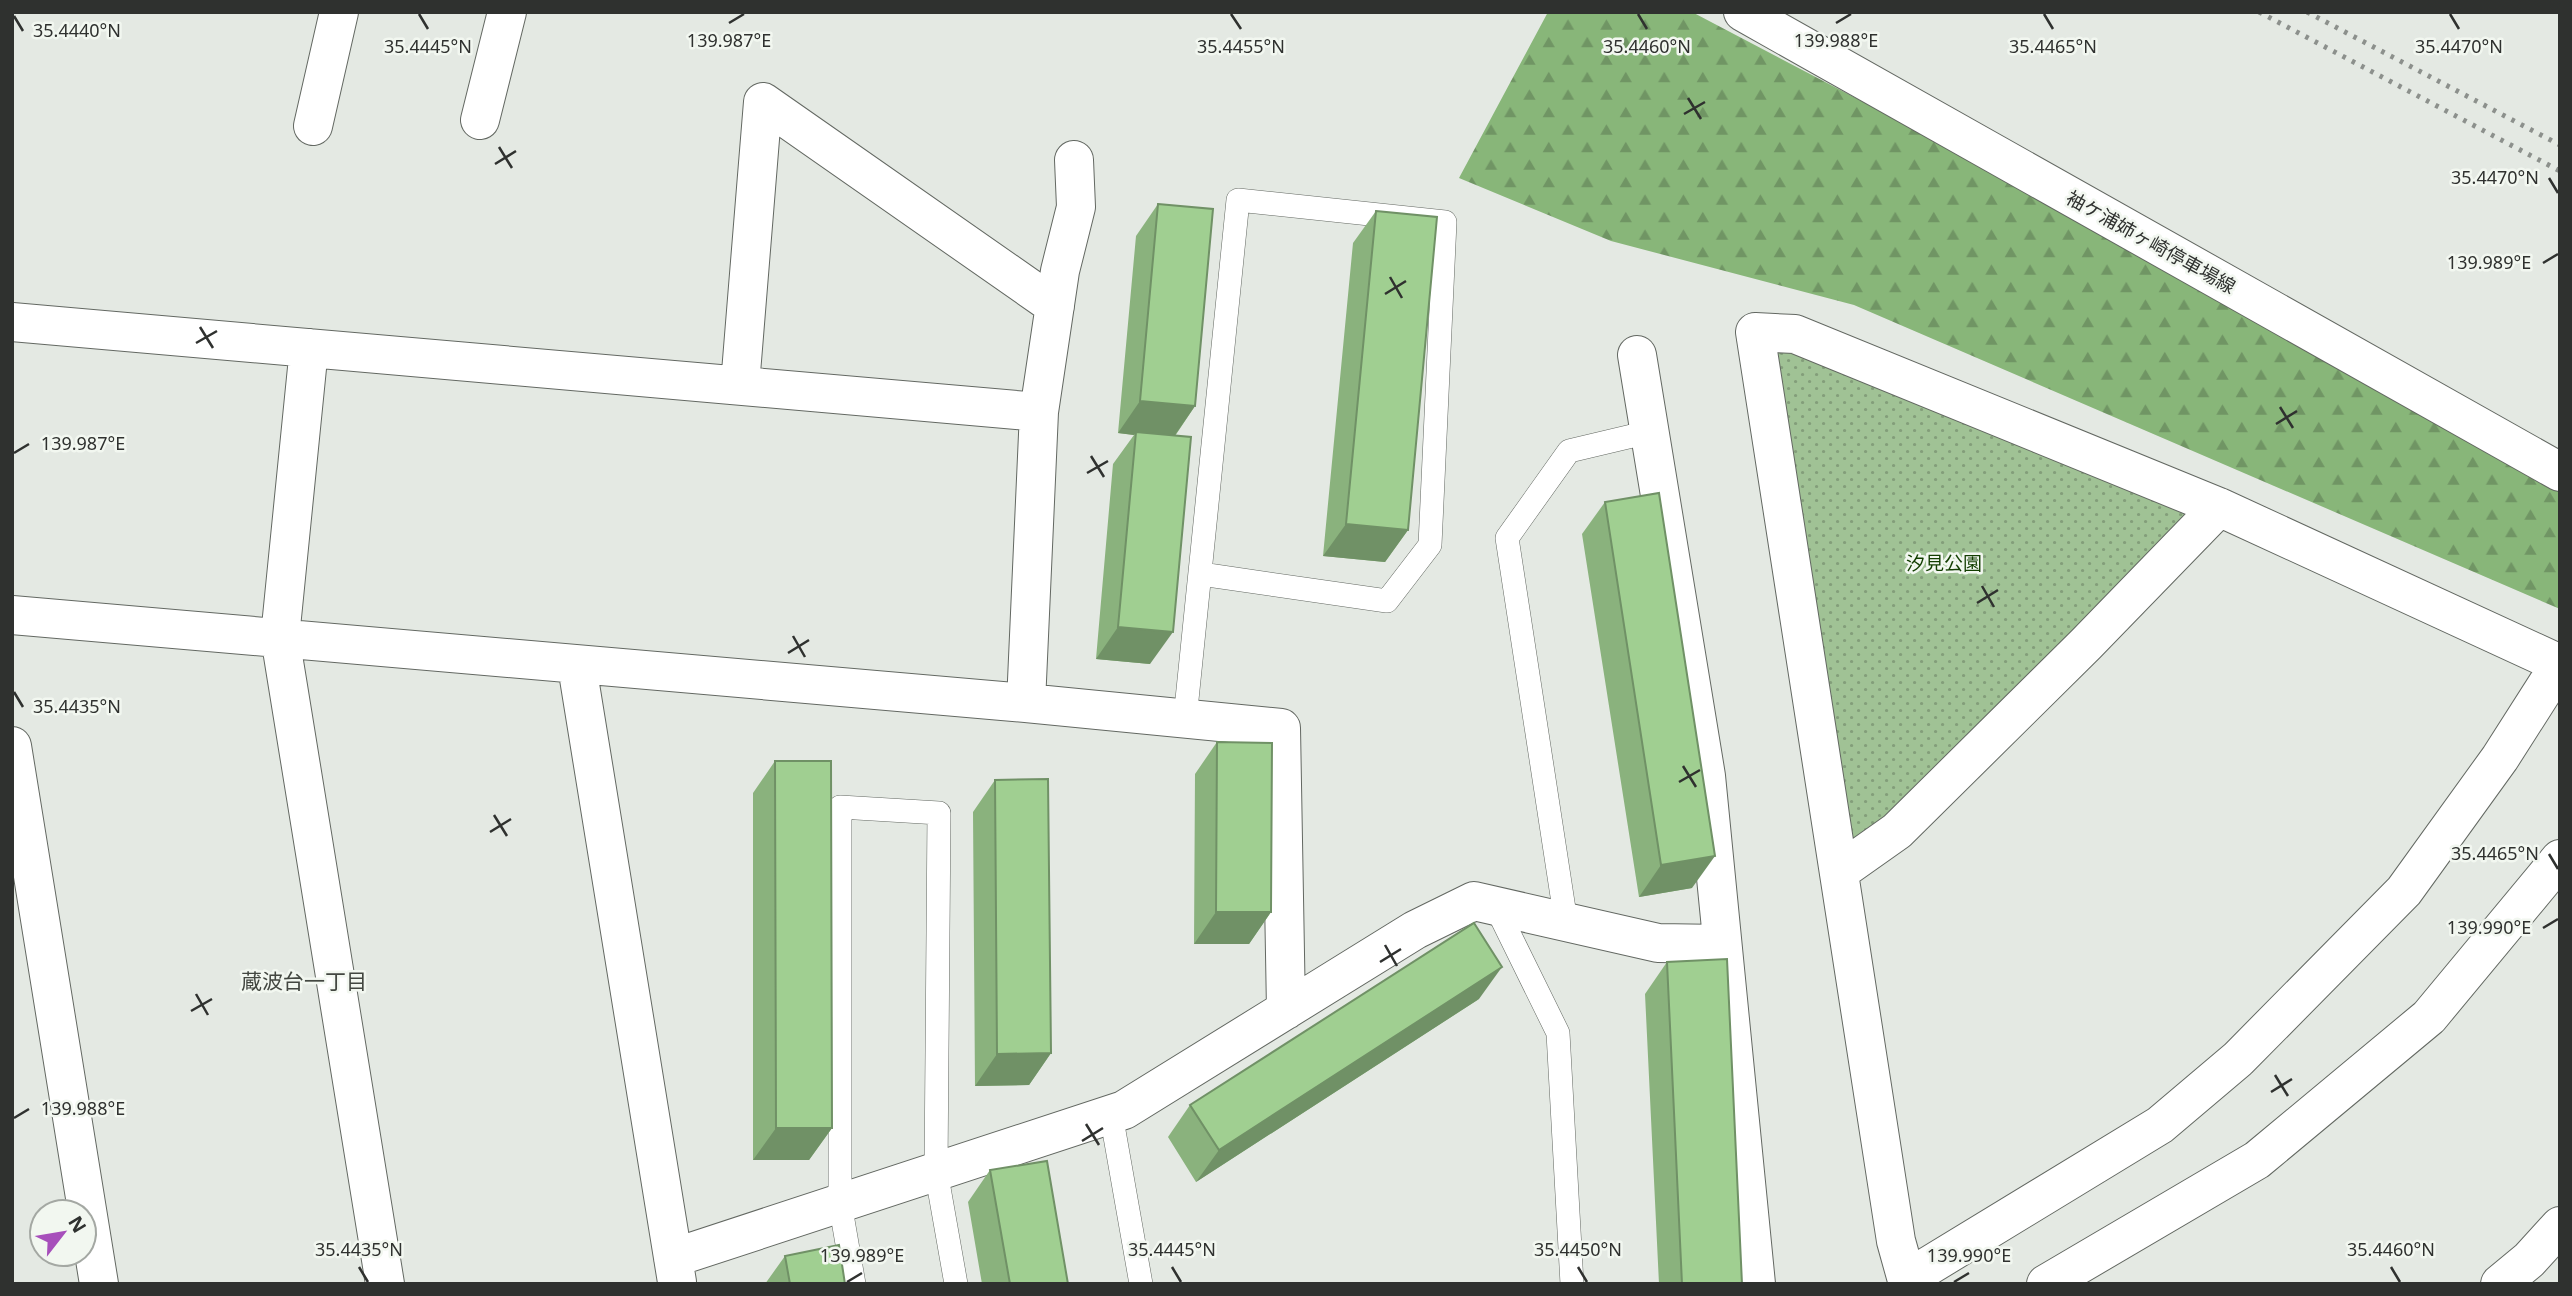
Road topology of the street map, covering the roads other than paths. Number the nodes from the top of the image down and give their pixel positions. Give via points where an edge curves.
1 (339, 12) edge
2 (507, 12) edge
3 (1743, 12) edge
4 (480, 120) dead end
5 (313, 126) dead end
6 (1074, 160) dead end
7 (1055, 306) junction
8 (12, 322) edge
9 (309, 348) junction
10 (1637, 355) dead end
11 (740, 385) junction
12 (1039, 412) junction
13 (1649, 432) junction
14 (2560, 472) edge
15 (2219, 507) junction
16 (1200, 574) junction
17 (12, 615) edge
18 (280, 638) junction
19 (577, 666) junction
20 (1026, 703) junction
21 (1185, 719) junction
22 (12, 746) edge
23 (2560, 859) edge
24 (1839, 872) junction
25 (1495, 905) junction
26 (1566, 922) junction
27 (1722, 944) junction
28 (1286, 1010) junction
29 (1111, 1114) junction
30 (936, 1171) junction
31 (840, 1203) junction
32 (2560, 1226) edge
33 (675, 1271) edge
34 (1908, 1281) edge
35 (99, 1284) edge
36 (385, 1284) edge
37 (854, 1284) edge
38 (956, 1284) edge
39 (1141, 1284) edge
40 (1572, 1284) edge
41 (1756, 1284) edge
42 (2046, 1284) edge
43 (2500, 1284) edge

1 - 5 street
2 - 4 street
3 - 14 street, 袖ケ浦姉ヶ崎停車場線
6 - 7 street via 1076,207
7 - 11 street via 763,102
7 - 12 street
8 - 9 street
9 - 11 street
9 - 18 street
10 - 13 street
11 - 12 street
12 - 20 street
13 - 26 lane via 1569,451 1507,538
13 - 27 street via 1706,776
15 - 24 street via 2087,645 1897,831
15 - 24 street via 1795,334 1755,332
15 - 34 street via 2560,664 2500,758 2404,891 2238,1059 2160,1125
16 - 16 lane via 1238,200 1445,222 1430,545 1387,601
16 - 21 lane
17 - 18 street
18 - 19 street
18 - 36 street
19 - 20 street
19 - 33 street
20 - 21 street
21 - 28 street via 1281,728
22 - 35 street
23 - 42 street via 2429,1017 2328,1101 2256,1160
24 - 34 street via 1896,1241
25 - 26 street
25 - 28 street via 1474,901 1426,924
25 - 40 lane via 1558,1033
26 - 27 street via 1658,943
27 - 41 street
28 - 29 street
29 - 30 street
29 - 39 lane
30 - 31 street
30 - 31 lane via 939,813 839,807
30 - 38 lane
31 - 33 street
31 - 37 lane
32 - 43 street

